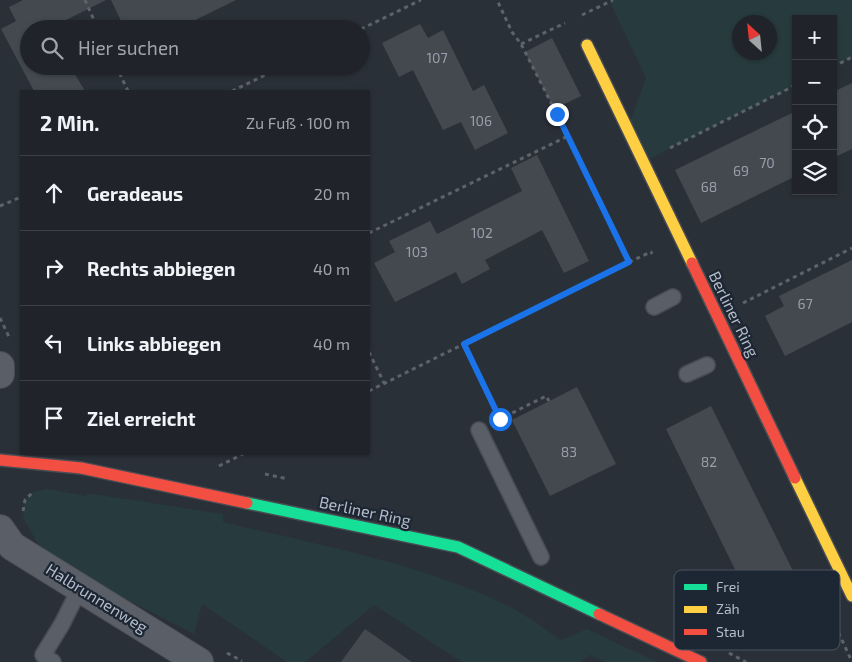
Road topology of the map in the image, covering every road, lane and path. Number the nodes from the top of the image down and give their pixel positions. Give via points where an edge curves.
1 (85, 0) edge
2 (422, 0) edge
3 (497, 0) edge
4 (94, 20) edge
5 (370, 25) edge
6 (587, 45) dead end
7 (852, 57) edge
8 (837, 65) edge
9 (120, 75) edge
10 (265, 75) edge
11 (792, 87) edge
12 (128, 90) edge
13 (234, 90) edge
14 (568, 136) junction
15 (642, 162) junction
16 (20, 197) edge
17 (0, 206) edge
18 (370, 232) edge
19 (852, 248) edge
20 (673, 297) dead end
21 (654, 307) dead end
22 (717, 316) junction
23 (464, 344) junction
24 (370, 354) edge
25 (707, 365) dead end
26 (0, 366) edge
27 (0, 374) edge
28 (688, 374) dead end
29 (384, 383) junction
30 (370, 390) edge
31 (500, 419) dead end
32 (479, 430) dead end
33 (0, 460) edge
34 (0, 529) edge
35 (541, 557) dead end
36 (839, 570) edge
37 (840, 571) edge
38 (80, 588) junction
39 (852, 596) edge
40 (674, 649) edge
41 (676, 650) edge
42 (54, 662) edge
43 (199, 662) edge
44 (701, 662) edge

1 - 4 path
2 - 5 path
3 - 14 path
6 - 15 street, Berliner Ring
7 - 8 path
9 - 12 path
10 - 13 path
11 - 15 path
14 - 18 path
14 - 23 path via 629,262
15 - 22 street, Berliner Ring
16 - 17 path
19 - 22 path
20 - 21 lane
22 - 36 street, Berliner Ring
23 - 29 path
23 - 31 path
24 - 29 path
25 - 28 lane
26 - 27 street
29 - 30 path
32 - 35 lane
33 - 40 street, Berliner Ring via 81,468 458,547
34 - 38 street, Halbrunnenweg via 12,546
37 - 39 street, Berliner Ring
38 - 42 lane via 43,654
38 - 43 street, Halbrunnenweg
41 - 44 street, Berliner Ring

